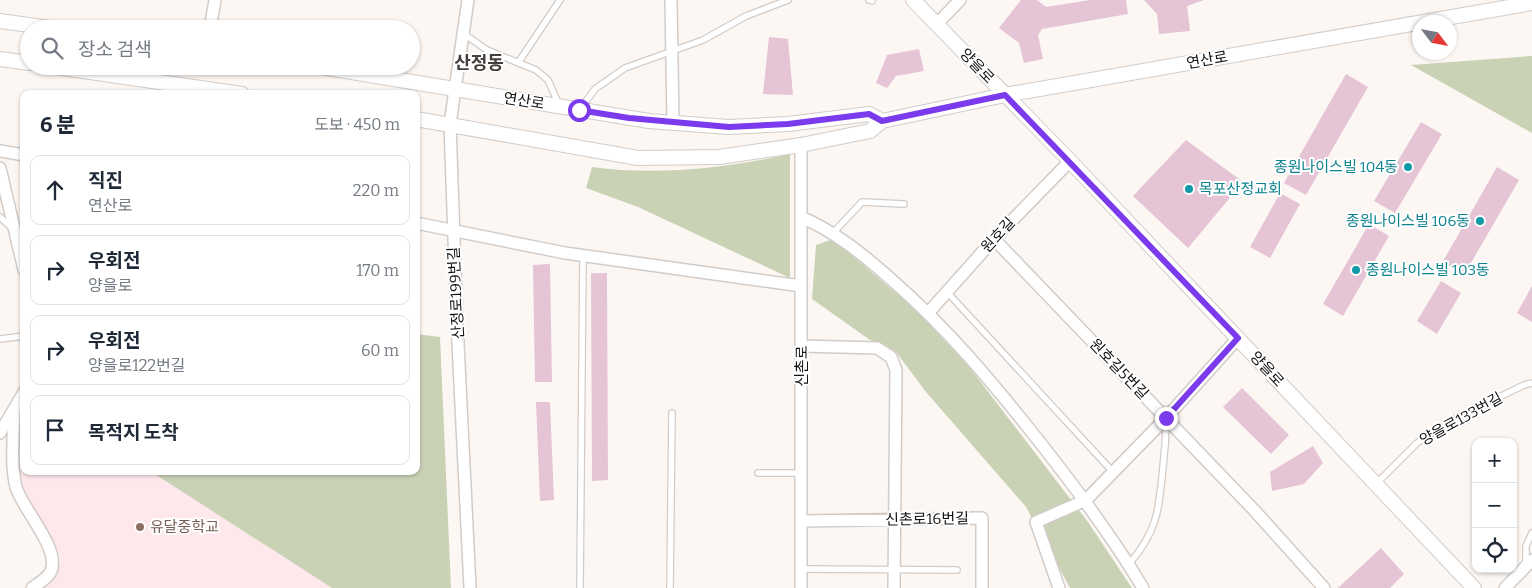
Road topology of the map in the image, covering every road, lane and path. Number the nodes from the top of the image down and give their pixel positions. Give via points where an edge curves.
1 (215, 0) edge
2 (468, 0) edge
3 (560, 0) edge
4 (671, 0) edge
5 (788, 0) edge
6 (914, 0) edge
7 (960, 0) edge
8 (1532, 3) edge
9 (212, 20) edge
10 (0, 21) edge
11 (20, 24) edge
12 (936, 24) junction
13 (464, 34) junction
14 (672, 51) junction
15 (0, 59) edge
16 (20, 62) edge
17 (518, 63) junction
18 (104, 75) edge
19 (369, 75) edge
20 (455, 89) junction
21 (196, 90) edge
22 (1005, 95) junction
23 (560, 107) junction
24 (579, 110) junction
25 (420, 120) edge
26 (882, 121) junction
27 (673, 123) junction
28 (450, 124) junction
29 (801, 145) junction
30 (0, 151) edge
31 (20, 155) edge
32 (1070, 161) junction
33 (0, 168) edge
34 (904, 204) dead end
35 (0, 217) edge
36 (801, 217) junction
37 (420, 224) edge
38 (13, 228) junction
39 (453, 229) junction
40 (832, 233) junction
41 (994, 239) junction
42 (20, 251) edge
43 (583, 256) junction
44 (801, 286) junction
45 (948, 292) junction
46 (929, 312) junction
47 (20, 336) edge
48 (1238, 338) junction
49 (0, 339) edge
50 (802, 346) junction
51 (1532, 383) edge
52 (20, 399) edge
53 (14, 410) junction
54 (672, 413) dead end
55 (1166, 418) junction
56 (0, 433) edge
57 (1113, 472) junction
58 (758, 473) dead end
59 (802, 473) junction
60 (1375, 485) junction
61 (1086, 500) junction
62 (895, 519) junction
63 (802, 520) junction
64 (1532, 533) edge
65 (1529, 563) edge
66 (1129, 564) junction
67 (802, 569) junction
68 (895, 569) junction
69 (957, 570) dead end
70 (32, 588) edge
71 (470, 588) edge
72 (580, 588) edge
73 (670, 588) edge
74 (802, 588) edge
75 (894, 588) edge
76 (982, 588) edge
77 (1059, 588) edge
78 (1143, 588) edge
79 (1324, 588) edge
80 (1474, 588) edge
81 (1505, 588) edge

1 - 9 street
2 - 13 street, 산정로199번길
3 - 17 lane
4 - 14 street
5 - 14 lane
6 - 12 street, 양을로
7 - 12 street
8 - 22 street, 연산로
10 - 11 street
12 - 22 street, 양을로
13 - 17 lane via 487,50
13 - 20 street, 산정로199번길
14 - 24 lane via 625,68 609,78 595,89
14 - 27 street
15 - 16 street
17 - 23 lane via 536,70 548,80
18 - 21 street
19 - 20 street, 연산로
20 - 23 street, 연산로
20 - 28 street, 산정로199번길
22 - 26 street, 연산로
22 - 32 street, 양을로
23 - 24 street, 연산로
24 - 27 street, 연산로
25 - 28 street, 연산로
26 - 27 street, 연산로 via 869,114 729,127
26 - 29 street, 연산로 via 870,131
28 - 29 street, 연산로 via 638,158 719,157
28 - 39 street, 산정로199번길
29 - 36 street, 신촌로
30 - 31 street
32 - 41 street, 원호길
32 - 48 street, 양을로
33 - 38 street
34 - 40 lane via 862,202
35 - 38 lane
36 - 40 street
36 - 44 street, 신촌로
37 - 39 street
38 - 42 street
39 - 43 street
39 - 71 street, 산정로199번길
40 - 46 street
41 - 45 street, 원호길
41 - 55 street, 원호길5번길
43 - 44 street
43 - 72 lane
44 - 50 street, 신촌로
45 - 46 street, 원호길
45 - 57 lane
46 - 61 street via 974,359
47 - 49 lane
48 - 55 street
48 - 60 street, 양을로
50 - 59 street, 신촌로
50 - 62 street via 877,348 891,357 896,370
51 - 60 lane, 양을로133번길 via 1454,419 1417,443
52 - 53 street
53 - 56 street
53 - 70 street via 14,476 17,489 50,549 53,562 49,574
54 - 73 lane
55 - 57 street
55 - 66 lane via 1159,513 1147,540
55 - 79 street, 원호길5번길
57 - 61 street
58 - 59 lane
59 - 63 street, 신촌로
60 - 80 street, 양을로
61 - 66 street
61 - 77 street via 1036,522
62 - 63 street, 신촌로16번길
62 - 68 street
62 - 76 street, 신촌로16번길 via 982,518
63 - 67 street, 신촌로
64 - 65 lane via 1526,546
65 - 81 street
66 - 78 street
67 - 68 lane
67 - 74 street, 신촌로
68 - 69 lane
68 - 75 street

